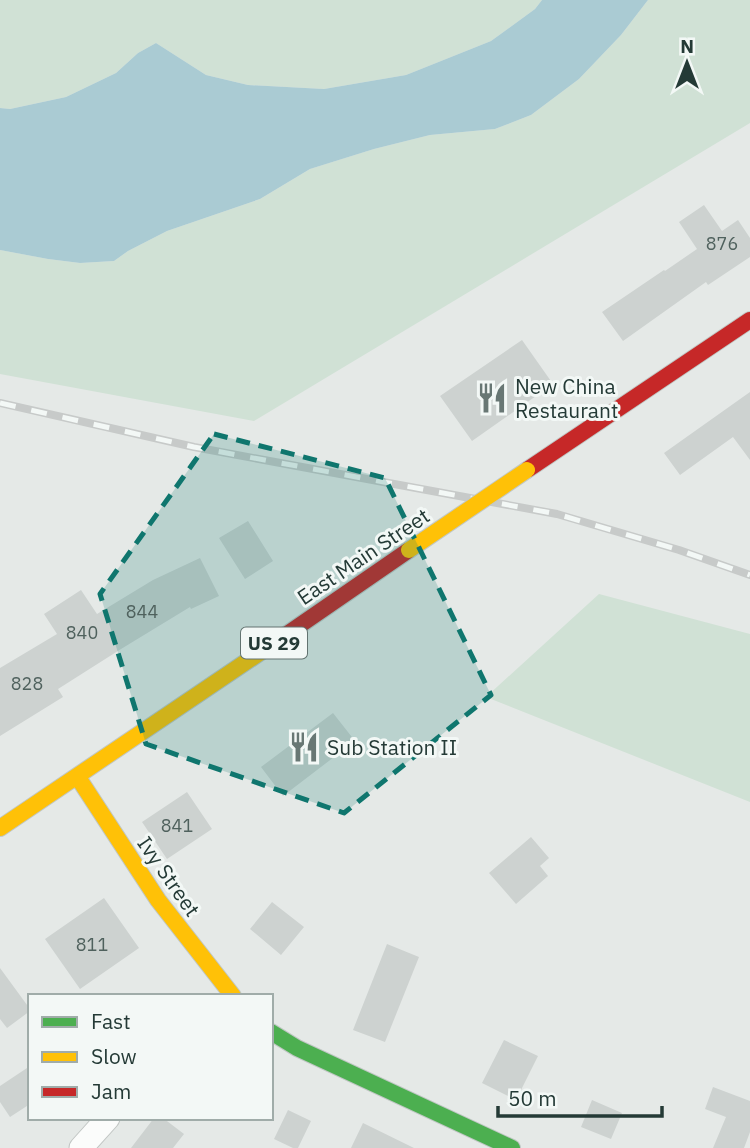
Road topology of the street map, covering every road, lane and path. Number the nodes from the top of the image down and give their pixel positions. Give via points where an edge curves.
1 (750, 320) edge
2 (77, 776) junction
3 (0, 828) edge
4 (225, 992) edge
5 (273, 1033) edge
6 (106, 1120) edge
7 (468, 1139) edge
8 (81, 1148) edge
9 (512, 1148) edge

1 - 2 main road, East Main Street / US 29, bridge
2 - 3 main road, East Main Street / US 29
2 - 4 main road, Ivy Street
5 - 7 main road
6 - 8 street
7 - 9 main road

